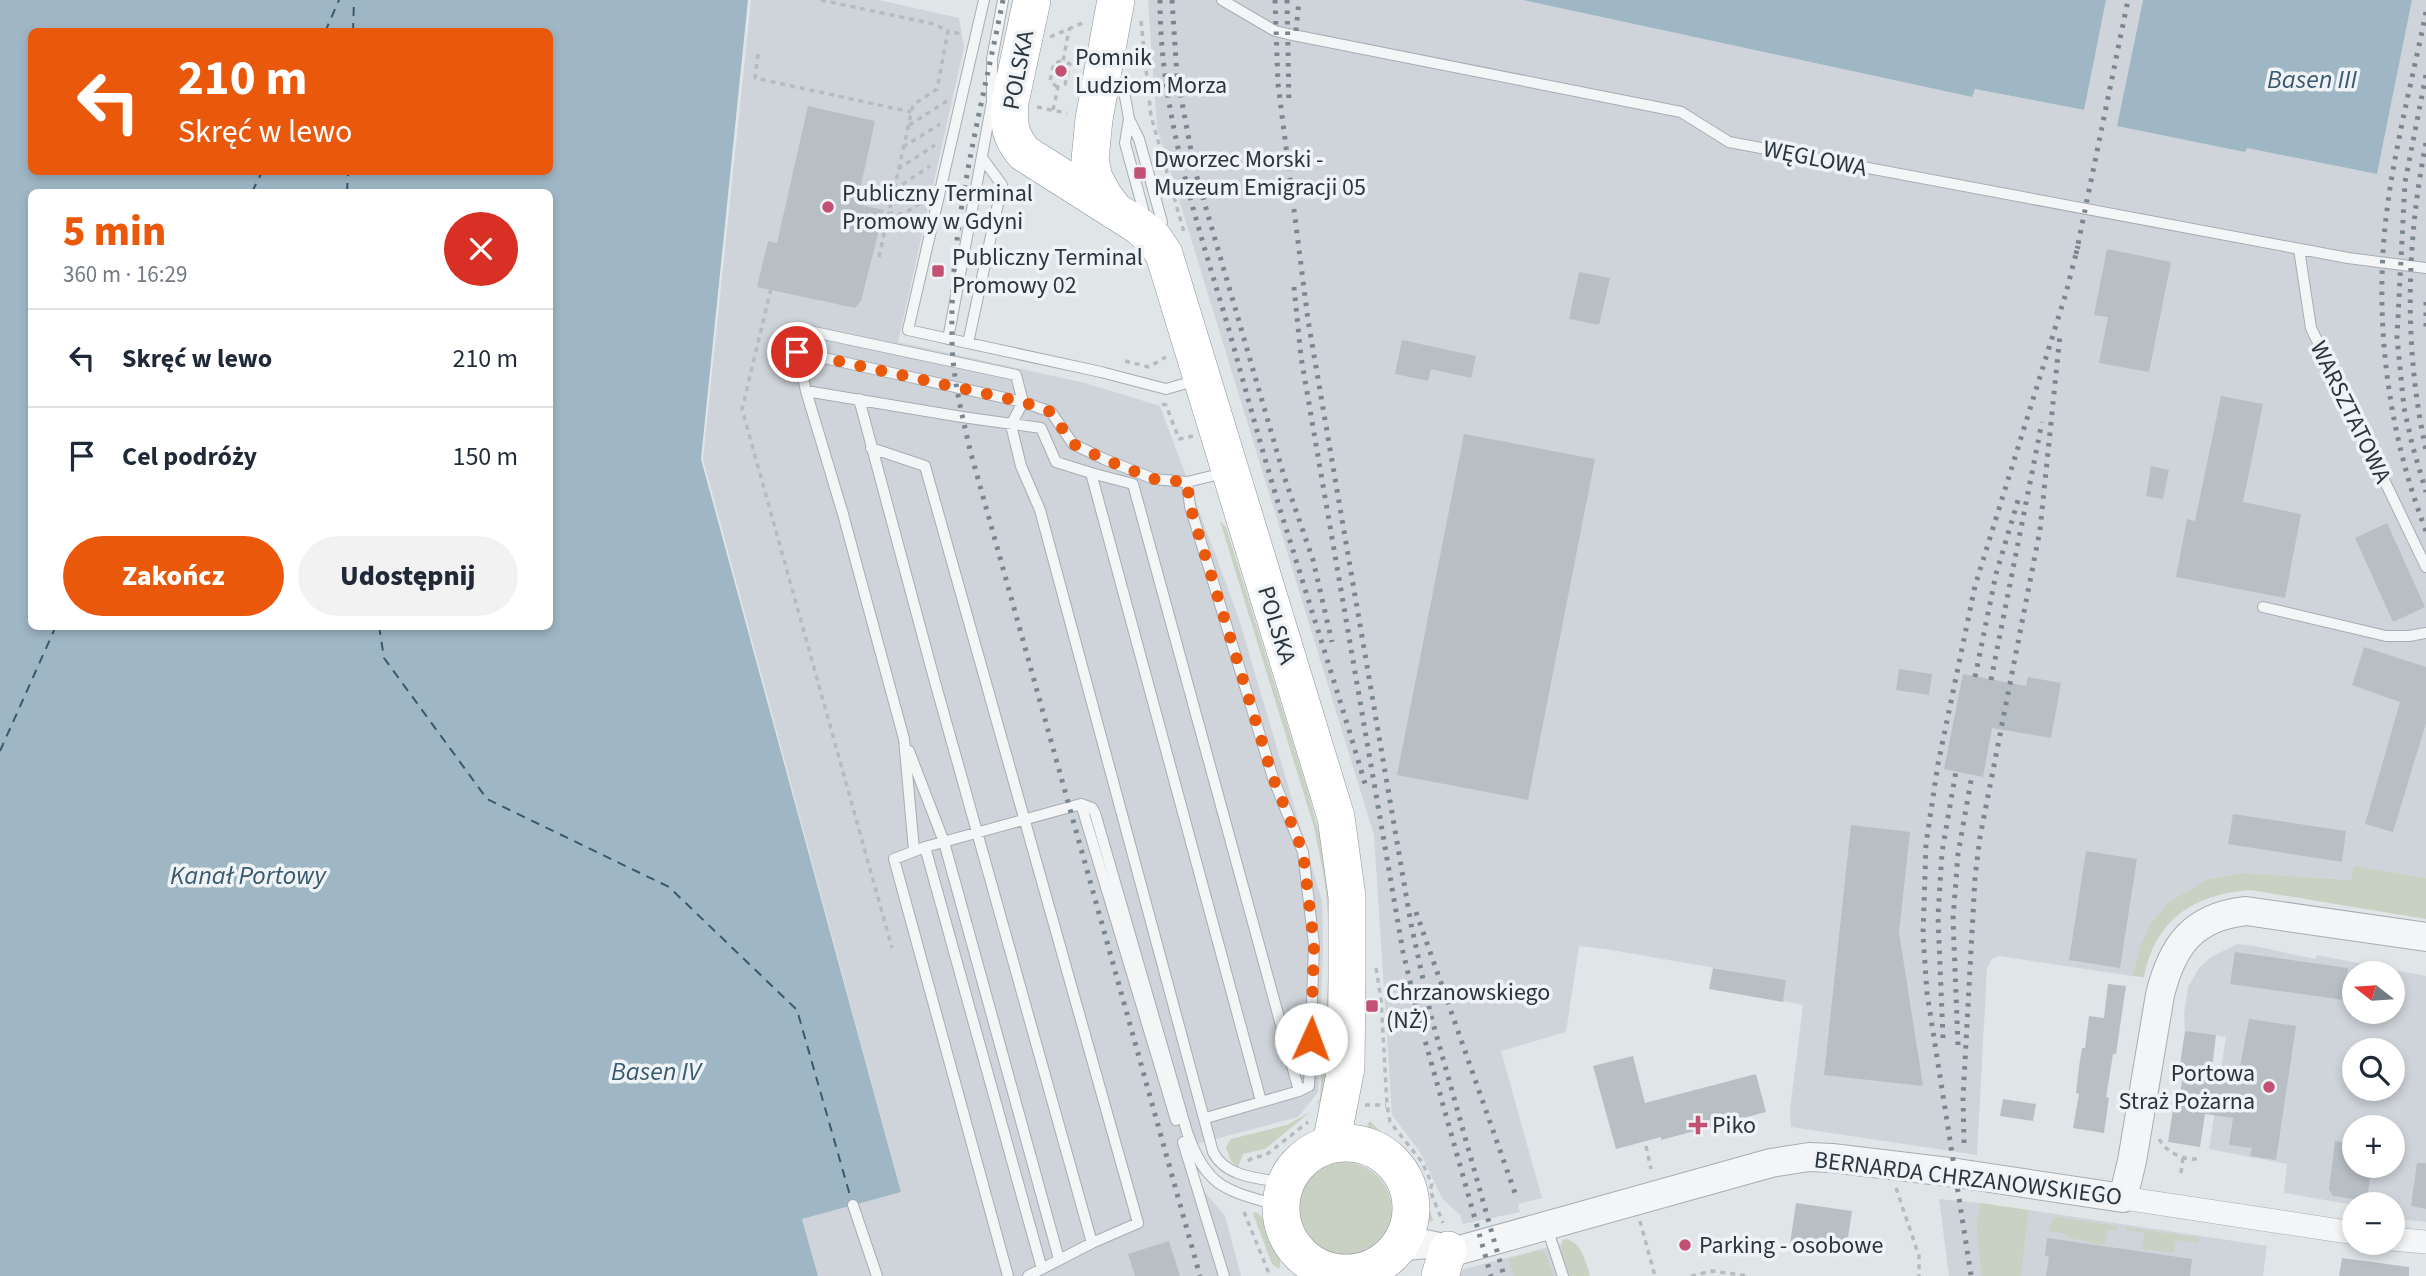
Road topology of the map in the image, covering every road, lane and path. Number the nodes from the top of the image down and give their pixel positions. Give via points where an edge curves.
1 (821, 0) edge
2 (984, 0) edge
3 (1003, 0) edge
4 (1032, 0) edge
5 (1222, 0) edge
6 (1104, 10) edge
7 (1069, 29) junction
8 (948, 31) junction
9 (965, 35) dead end
10 (1046, 45) dead end
11 (758, 54) dead end
12 (1063, 61) junction
13 (1017, 68) junction
14 (1102, 76) junction
15 (1058, 87) junction
16 (949, 99) dead end
17 (992, 102) junction
18 (1033, 106) dead end
19 (1053, 110) junction
20 (911, 112) junction
21 (1072, 115) dead end
22 (1129, 119) junction
23 (944, 121) dead end
24 (908, 126) junction
25 (939, 142) dead end
26 (903, 147) junction
27 (983, 159) junction
28 (936, 163) dead end
29 (898, 169) junction
30 (1014, 183) dead end
31 (894, 190) junction
32 (1032, 195) dead end
33 (930, 202) dead end
34 (888, 213) junction
35 (1002, 218) dead end
36 (1026, 223) dead end
37 (1136, 225) junction
38 (2299, 249) junction
39 (879, 257) dead end
40 (2426, 268) edge
41 (771, 289) dead end
42 (948, 339) junction
43 (968, 343) junction
44 (1170, 348) dead end
45 (797, 352) junction
46 (1168, 356) junction
47 (1118, 360) dead end
48 (1190, 383) junction
49 (806, 391) junction
50 (859, 399) junction
51 (1023, 402) junction
52 (1011, 425) junction
53 (871, 448) junction
54 (1230, 471) junction
55 (1091, 472) junction
56 (1187, 482) junction
57 (2426, 567) edge
58 (2263, 607) dead end
59 (2426, 633) edge
60 (904, 739) junction
61 (1081, 804) junction
62 (1023, 820) junction
63 (977, 833) junction
64 (944, 842) junction
65 (920, 848) junction
66 (2426, 937) edge
67 (892, 948) dead end
68 (1299, 1091) junction
69 (1261, 1101) junction
70 (1370, 1104) dead end
71 (1387, 1105) dead end
72 (1206, 1118) junction
73 (1333, 1136) junction
74 (2157, 1136) dead end
75 (1646, 1146) dead end
76 (2183, 1157) junction
77 (2201, 1158) dead end
78 (1247, 1163) dead end
79 (1651, 1169) dead end
80 (2181, 1173) dead end
81 (1896, 1188) dead end
82 (1430, 1190) dead end
83 (1282, 1195) junction
84 (2123, 1198) junction
85 (853, 1205) dead end
86 (1244, 1212) dead end
87 (1639, 1219) dead end
88 (1546, 1226) junction
89 (2342, 1231) edge
90 (2405, 1240) edge
91 (2426, 1242) edge
92 (1092, 1243) junction
93 (1413, 1251) edge
94 (1059, 1259) junction
95 (1296, 1266) edge
96 (1042, 1269) junction
97 (875, 1276) edge
98 (1008, 1276) edge
99 (1028, 1276) edge
100 (1224, 1276) edge
101 (1270, 1276) edge
102 (1563, 1276) edge
103 (1654, 1276) edge
104 (1691, 1276) edge
105 (1749, 1276) edge
106 (1919, 1276) edge

1 - 8 path
2 - 42 lane via 908,330
3 - 17 lane via 992,59
4 - 13 highway, POLSKA
5 - 38 lane, WĘGLOWA via 1287,34 1681,111 1730,142
6 - 7 path
6 - 14 highway, POLSKA
7 - 10 path via 1047,38
7 - 12 path
8 - 9 path
8 - 20 path via 937,89 913,105
11 - 20 path via 755,78
12 - 15 path via 1070,64 1065,85
12 - 15 path via 1054,63 1051,81
13 - 17 lane
13 - 37 highway, POLSKA via 1008,119 1015,143
14 - 22 lane via 1124,91
14 - 37 highway, POLSKA via 1090,141 1094,178 1103,195
15 - 19 path
16 - 24 path
17 - 27 lane
18 - 19 path
19 - 21 path
20 - 24 path
22 - 37 lane via 1125,143 1143,209
22 - 37 lane via 1162,222
23 - 26 path
24 - 26 path
25 - 29 path
26 - 29 path
27 - 42 lane
27 - 43 lane via 1002,185
28 - 31 path
29 - 31 path
30 - 32 path via 1010,187
31 - 34 path
33 - 34 path via 922,201 903,214
34 - 39 path
35 - 36 path
37 - 48 highway, POLSKA via 1164,254
38 - 40 lane, WĘGLOWA
38 - 57 lane, WARSZTATOWA via 2311,328
41 - 67 path via 742,409
42 - 43 lane
43 - 48 lane via 1167,388
44 - 46 path
45 - 49 lane
45 - 51 lane
45 - 51 lane via 800,329 1016,375
46 - 47 path via 1149,367
46 - 48 path
48 - 54 highway, POLSKA
49 - 50 lane
49 - 60 lane
50 - 52 lane
50 - 53 lane
51 - 52 lane
51 - 56 lane via 1051,412 1073,444 1154,479
52 - 55 lane via 1041,428 1056,462
52 - 72 lane via 1021,466 1040,510
53 - 62 lane via 925,466
53 - 63 lane
54 - 56 lane
54 - 73 highway, POLSKA via 1341,843 1347,897 1346,1068
55 - 68 lane via 1133,484
55 - 69 lane
56 - 68 lane via 1190,506 1273,778 1303,852 1314,945 1309,1086
58 - 59 lane via 2386,636
60 - 64 lane
60 - 65 lane
61 - 62 lane
61 - 83 lane via 1095,813 1196,1156 1205,1172 1225,1188
61 - 100 lane
62 - 63 lane
62 - 92 lane via 1138,1223
63 - 64 lane
63 - 92 lane
64 - 65 lane
64 - 94 lane
65 - 96 lane
65 - 98 lane via 894,859
66 - 84 street via 2246,911 2220,916 2188,935 2166,969
68 - 69 lane
69 - 72 lane
70 - 71 path
72 - 83 lane via 1213,1152 1223,1166
73 - 78 path
73 - 83 highway via 1296,1165
73 - 93 highway via 1379,1151 1401,1173 1411,1202
74 - 76 path via 2163,1146
75 - 79 path
76 - 77 path
76 - 80 path
81 - 106 path via 1919,1256
82 - 93 path via 1443,1222
83 - 95 highway via 1282,1224
84 - 88 street, BERNARDA CHRZANOWSKIEGO via 1809,1157 1771,1163
84 - 89 street, BERNARDA CHRZANOWSKIEGO
85 - 97 lane
86 - 101 path
87 - 103 path
88 - 93 street, BERNARDA CHRZANOWSKIEGO via 1456,1251
88 - 102 lane
90 - 91 street
92 - 94 lane
93 - 95 highway via 1349,1273
94 - 96 lane
96 - 99 lane
104 - 105 path via 1712,1271

